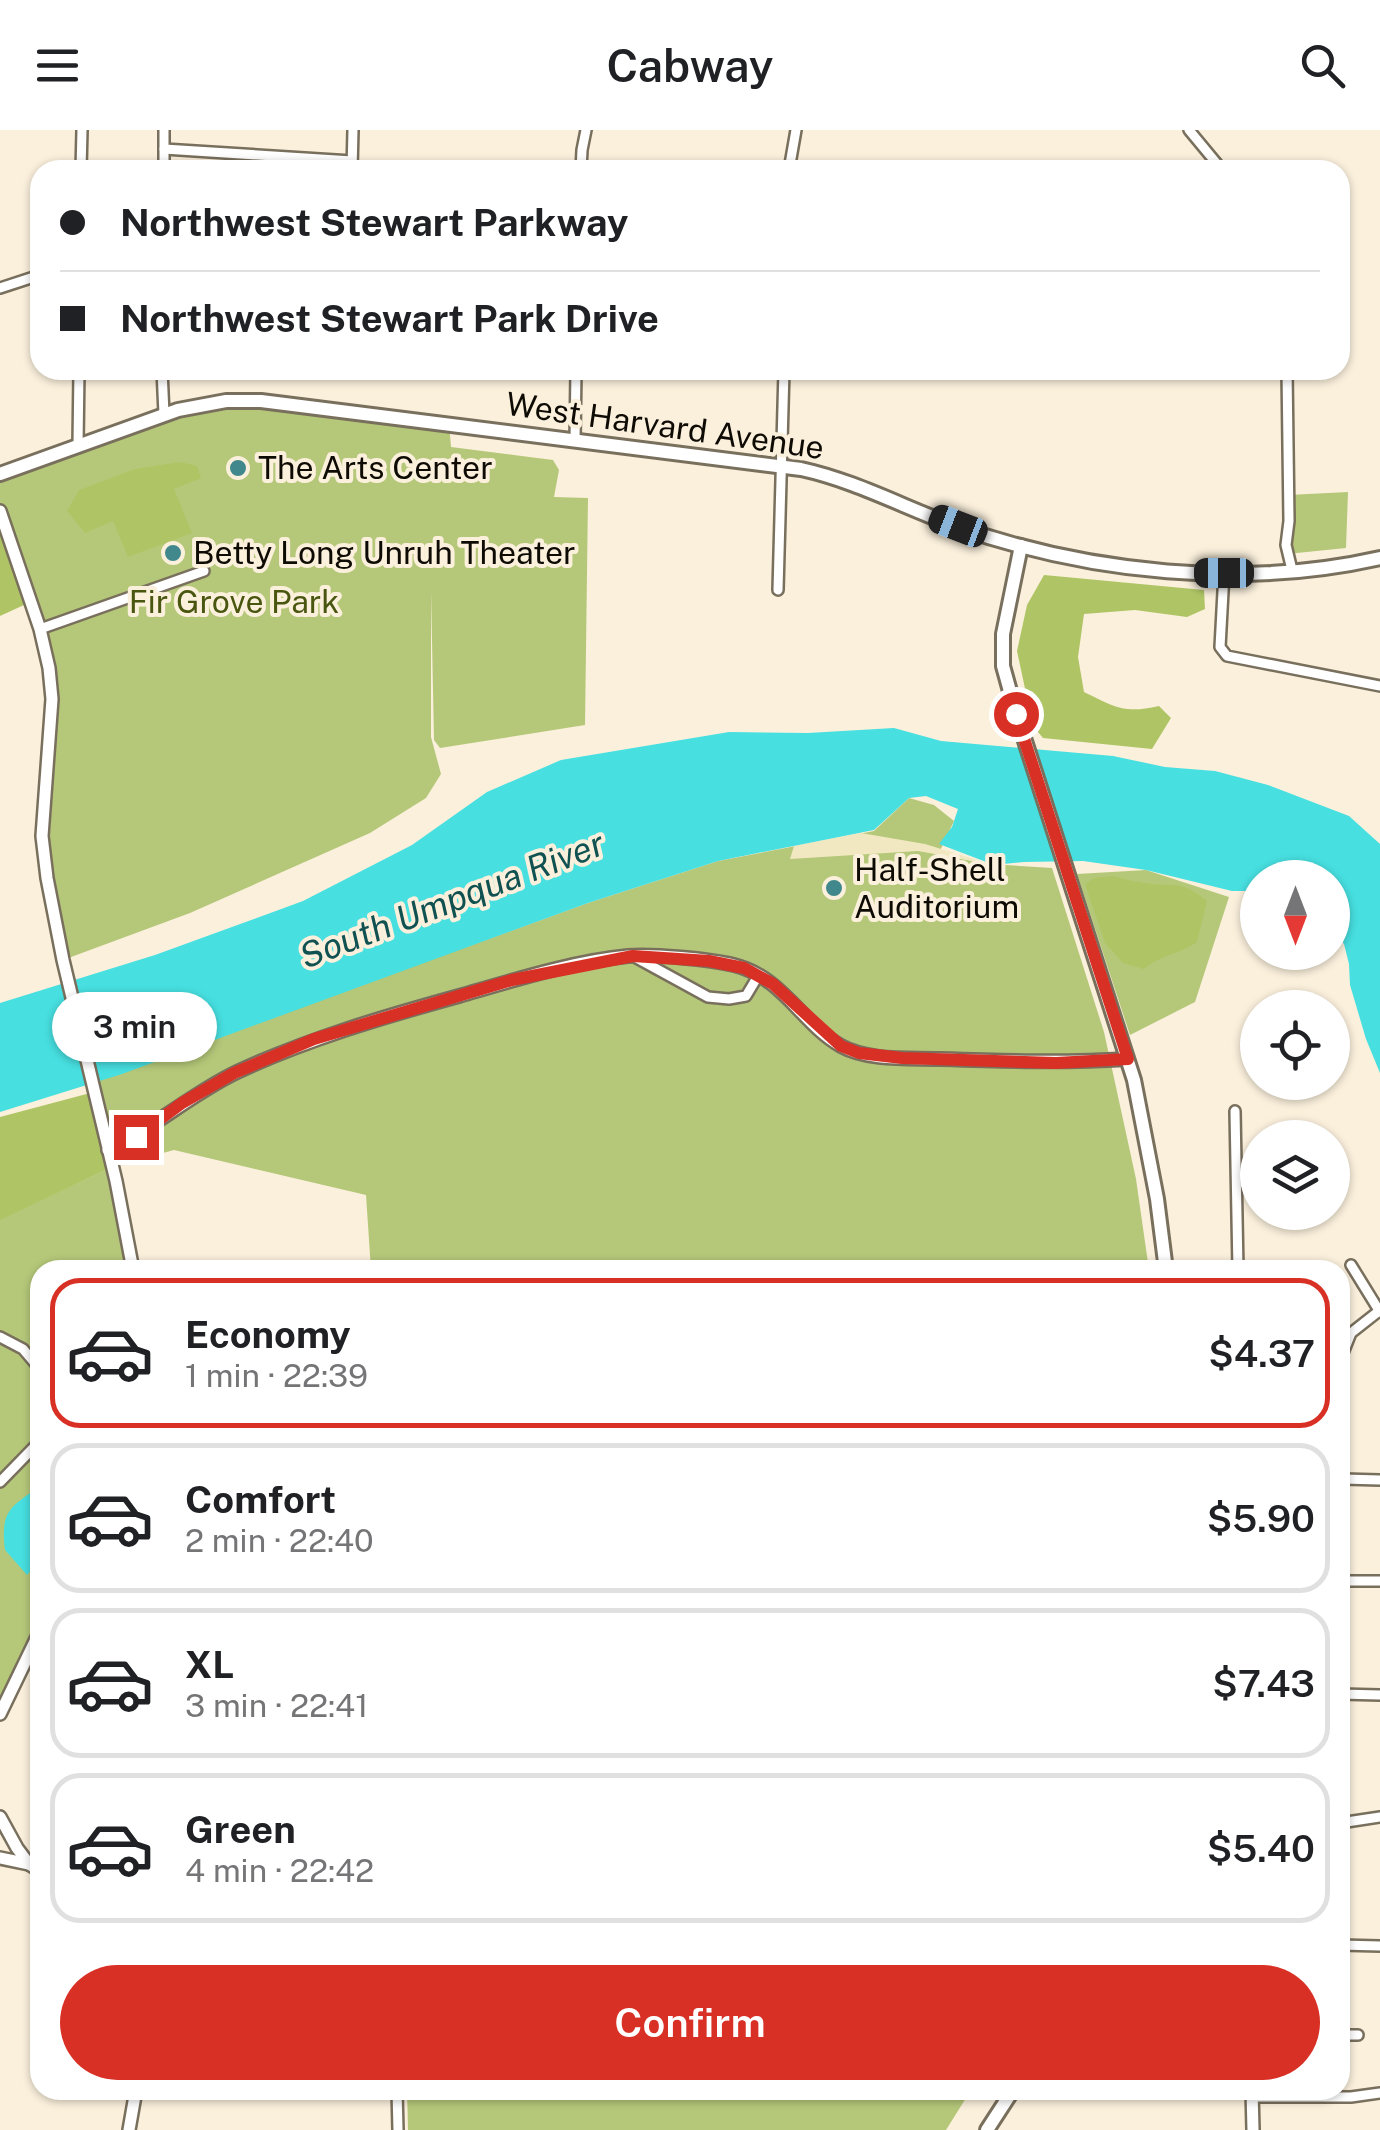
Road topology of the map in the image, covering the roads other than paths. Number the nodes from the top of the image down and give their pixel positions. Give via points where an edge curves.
1 (82, 130) edge
2 (164, 130) edge
3 (353, 130) edge
4 (586, 130) edge
5 (796, 130) edge
6 (1189, 130) edge
7 (164, 150) junction
8 (81, 160) edge
9 (164, 160) edge
10 (282, 160) edge
11 (352, 160) edge
12 (582, 160) edge
13 (791, 160) edge
14 (1214, 160) edge
15 (30, 278) edge
16 (0, 288) edge
17 (79, 380) edge
18 (162, 380) edge
19 (576, 380) edge
20 (784, 380) edge
21 (1287, 380) edge
22 (164, 414) junction
23 (575, 440) junction
24 (78, 446) junction
25 (780, 466) junction
26 (0, 474) edge
27 (0, 511) edge
28 (1022, 546) junction
29 (1380, 558) edge
30 (1292, 570) junction
31 (204, 571) dead end
32 (1224, 573) junction
33 (778, 590) dead end
34 (40, 630) junction
35 (1380, 686) edge
36 (633, 956) junction
37 (758, 976) junction
38 (1128, 1059) junction
39 (1235, 1111) dead end
40 (108, 1150) junction
41 (131, 1260) edge
42 (1165, 1260) edge
43 (1238, 1260) edge
44 (1350, 1266) dead end
45 (1380, 1312) edge
46 (1350, 1335) edge
47 (0, 1338) edge
48 (30, 1357) edge
49 (30, 1451) edge
50 (1350, 1479) edge
51 (1380, 1480) edge
52 (0, 1482) edge
53 (1350, 1580) edge
54 (1380, 1581) edge
55 (30, 1652) edge
56 (1350, 1694) edge
57 (1380, 1695) edge
58 (0, 1714) edge
59 (0, 1817) edge
60 (1380, 1817) edge
61 (1350, 1822) edge
62 (0, 1858) edge
63 (30, 1862) edge
64 (30, 1867) edge
65 (1350, 1946) edge
66 (1380, 1946) edge
67 (1350, 2035) edge
68 (1358, 2035) dead end
69 (1380, 2093) edge
70 (1350, 2096) edge
71 (134, 2100) edge
72 (397, 2100) edge
73 (1006, 2100) edge
74 (1252, 2100) edge
75 (129, 2130) edge
76 (398, 2130) edge
77 (987, 2130) edge
78 (1253, 2130) edge

1 - 8 street
2 - 7 street
3 - 11 street
4 - 12 street
5 - 13 street
6 - 14 street
7 - 9 street
7 - 10 street
15 - 16 street
17 - 24 street
18 - 22 street
19 - 23 street
20 - 25 street
21 - 30 street via 1286,545
22 - 23 main road, West Harvard Avenue via 261,401
22 - 24 main road, West Harvard Avenue
23 - 25 main road, West Harvard Avenue
24 - 26 main road, West Harvard Avenue
25 - 28 main road, West Harvard Avenue via 842,479
25 - 33 street
27 - 34 street
28 - 32 main road, West Harvard Avenue via 1116,566
28 - 38 main road via 1002,634 1002,666
29 - 30 main road, West Harvard Avenue
30 - 32 main road, West Harvard Avenue
31 - 34 street
32 - 35 street via 1220,647 1226,656
34 - 40 street via 52,699 42,836 48,889
36 - 37 street via 732,964
36 - 37 street via 708,998 746,996
36 - 40 street via 512,980 314,1039 223,1079
37 - 38 street via 841,1046 859,1053 1056,1063
38 - 42 main road
39 - 43 street
40 - 41 street
44 - 45 street
45 - 46 street
47 - 48 street
49 - 52 street
50 - 51 street
53 - 54 street
55 - 58 street
56 - 57 street
59 - 63 street
60 - 61 street
62 - 64 street
65 - 66 street
67 - 68 street
69 - 70 street
71 - 75 street
72 - 76 street
73 - 77 main road
74 - 78 street

